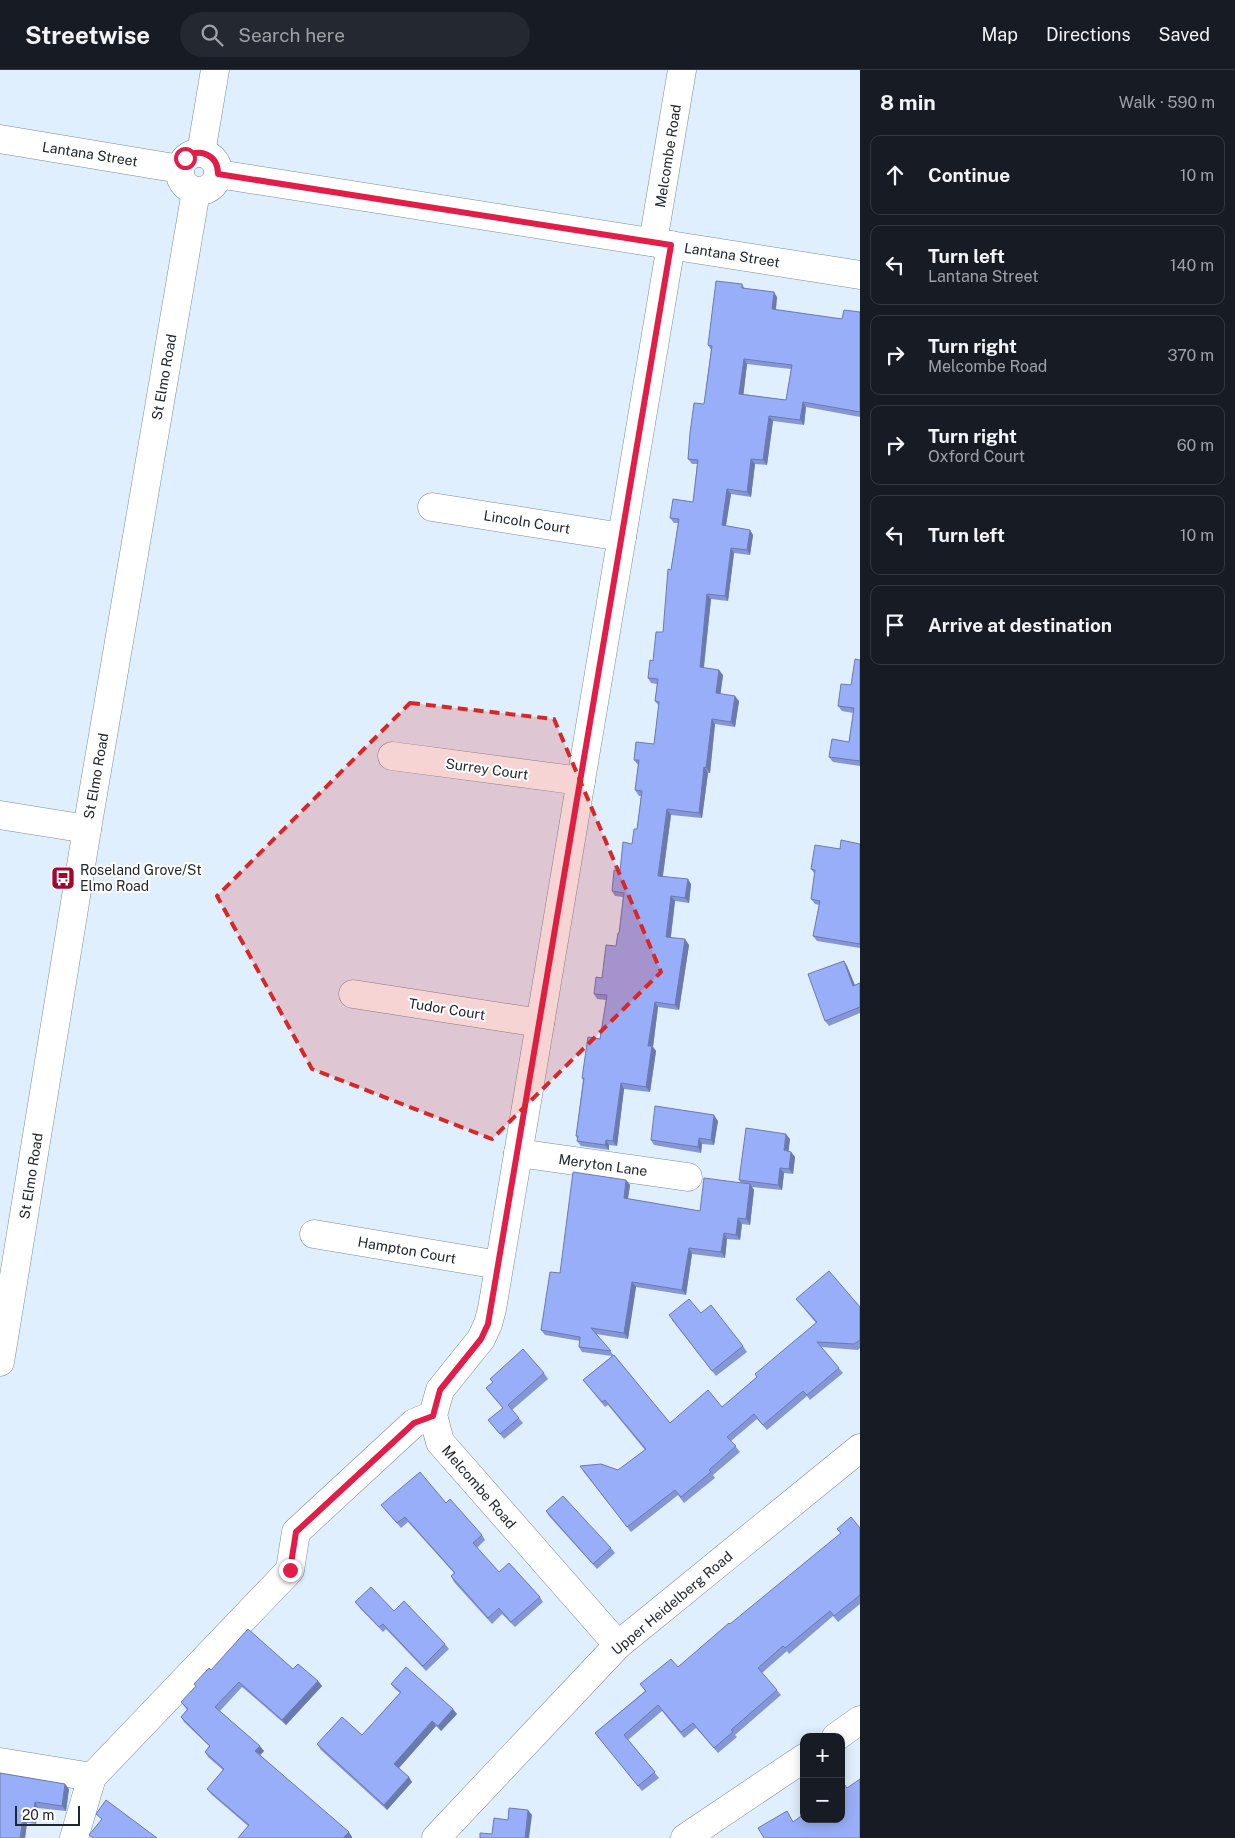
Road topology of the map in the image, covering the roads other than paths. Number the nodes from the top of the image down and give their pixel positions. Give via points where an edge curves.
1 (215, 70) edge
2 (682, 70) edge
3 (0, 139) edge
4 (201, 152) junction
5 (180, 169) junction
6 (218, 174) junction
7 (196, 191) junction
8 (662, 244) junction
9 (860, 275) edge
10 (432, 507) dead end
11 (622, 537) junction
12 (392, 756) dead end
13 (581, 781) junction
14 (0, 815) edge
15 (87, 829) junction
16 (353, 994) dead end
17 (540, 1023) junction
18 (518, 1154) junction
19 (688, 1177) dead end
20 (314, 1234) dead end
21 (499, 1265) junction
22 (0, 1362) edge
23 (433, 1416) junction
24 (860, 1448) edge
25 (618, 1645) junction
26 (860, 1720) edge
27 (842, 1733) edge
28 (800, 1761) edge
29 (0, 1762) edge
30 (92, 1777) junction
31 (74, 1838) edge
32 (436, 1838) edge
33 (685, 1838) edge

1 - 4 street
2 - 8 street, Melcombe Road
3 - 5 street, Lantana Street
4 - 5 street via 185,158
4 - 6 street via 212,158
5 - 7 street via 182,181
6 - 7 street via 213,185
6 - 8 street, Lantana Street
7 - 15 street, St Elmo Road
8 - 9 street, Lantana Street
8 - 11 street, Melcombe Road
10 - 11 street, Lincoln Court
11 - 13 street, Melcombe Road
12 - 13 street, Surrey Court
13 - 17 street, Melcombe Road
14 - 15 street
15 - 22 street, St Elmo Road
16 - 17 street, Tudor Court
17 - 18 street, Melcombe Road
18 - 19 street, Meryton Lane
18 - 21 street, Melcombe Road
20 - 21 street, Hampton Court
21 - 23 street, Melcombe Road via 488,1324 481,1339 440,1390
23 - 25 street, Melcombe Road via 440,1442
23 - 30 street via 414,1423 296,1532 290,1570
24 - 25 street, Upper Heidelberg Road
25 - 32 street, Upper Heidelberg Road
26 - 27 street
28 - 33 street
29 - 30 street
30 - 31 street

